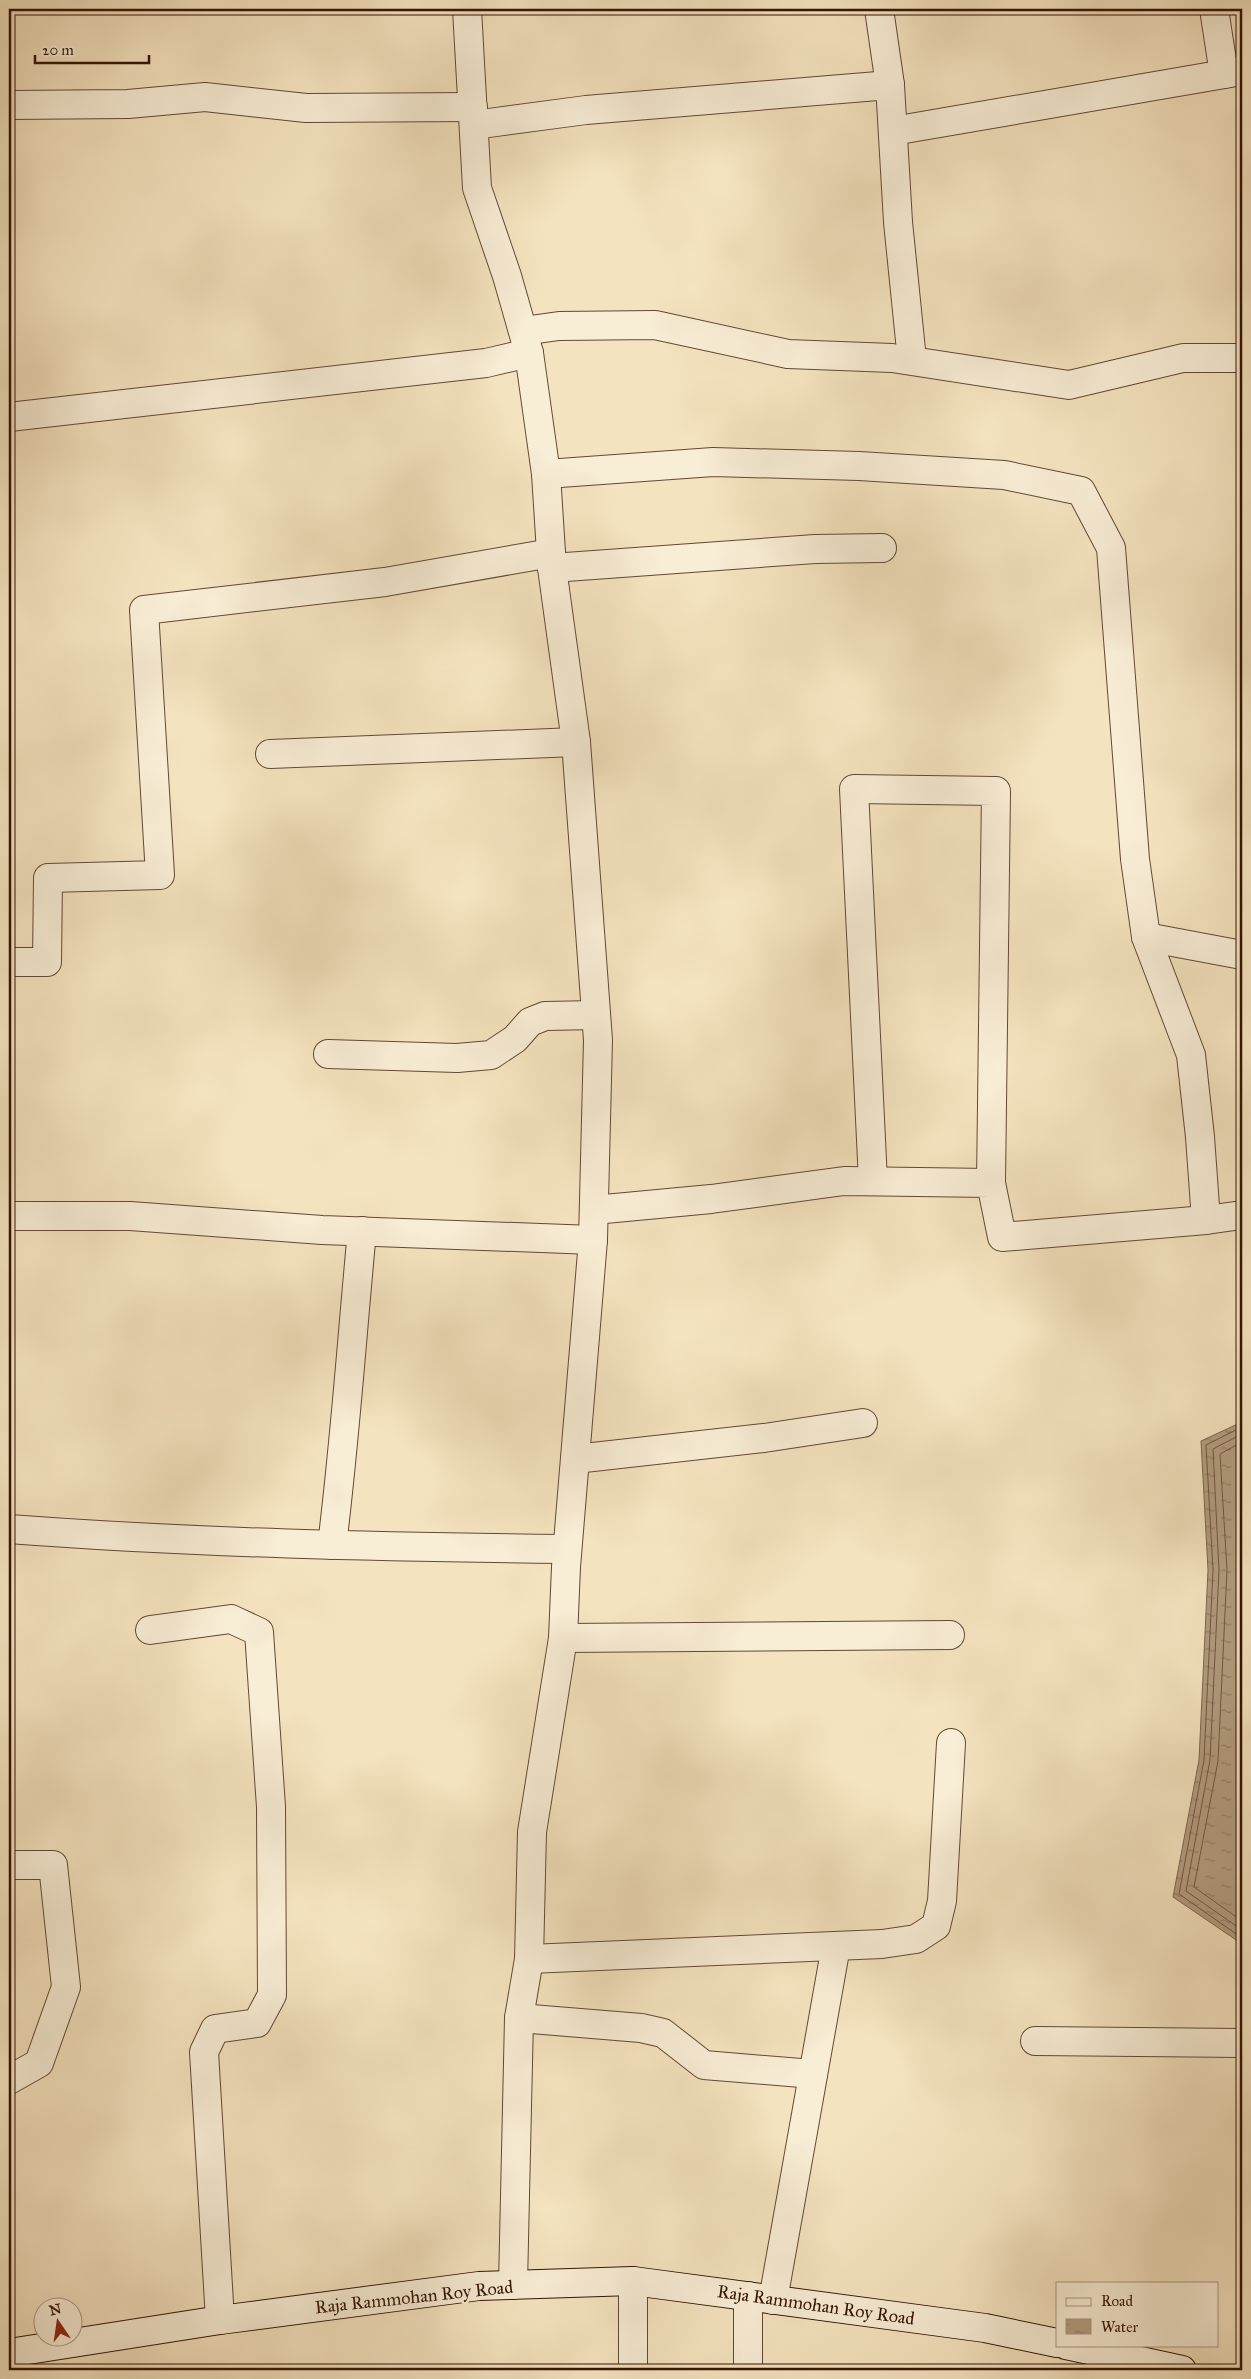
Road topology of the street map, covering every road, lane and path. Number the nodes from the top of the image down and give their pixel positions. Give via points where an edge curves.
1 (468, 9) edge
2 (880, 9) edge
3 (1214, 9) edge
4 (1233, 73) edge
5 (890, 86) junction
6 (9, 105) edge
7 (474, 116) junction
8 (893, 131) junction
9 (526, 342) junction
10 (1242, 358) edge
11 (912, 360) junction
12 (9, 417) edge
13 (546, 474) junction
14 (882, 548) dead end
15 (552, 561) junction
16 (576, 742) junction
17 (270, 754) dead end
18 (1146, 937) junction
19 (1242, 955) edge
20 (9, 962) edge
21 (596, 1015) junction
22 (328, 1054) dead end
23 (873, 1181) junction
24 (991, 1183) junction
25 (594, 1210) junction
26 (1242, 1215) edge
27 (9, 1216) edge
28 (1206, 1220) junction
29 (362, 1232) junction
30 (593, 1240) junction
31 (863, 1423) dead end
32 (575, 1459) junction
33 (9, 1529) edge
34 (332, 1545) junction
35 (568, 1549) junction
36 (150, 1630) dead end
37 (950, 1635) dead end
38 (563, 1638) junction
39 (950, 1744) dead end
40 (9, 1864) edge
41 (836, 1946) junction
42 (529, 1959) junction
43 (519, 2018) junction
44 (1035, 2041) dead end
45 (1242, 2043) edge
46 (813, 2074) junction
47 (9, 2080) edge
48 (633, 2281) junction
49 (513, 2285) junction
50 (761, 2298) junction
51 (220, 2320) junction
52 (1056, 2343) edge
53 (1071, 2346) edge
54 (9, 2353) edge
55 (633, 2370) edge
56 (748, 2370) edge
57 (1182, 2370) edge

1 - 7 street
2 - 5 street
3 - 4 street
4 - 8 street
5 - 7 street
5 - 8 street
6 - 7 street via 128,104 205,98 306,108
7 - 9 street via 477,188
8 - 11 street via 898,222
9 - 11 street via 559,326 655,325 788,354
9 - 12 street via 486,363
9 - 13 street
10 - 11 street via 1183,358 1070,385
13 - 15 street
13 - 18 street via 713,462 839,466 1004,475 1081,491 1111,548 1134,859
14 - 15 street
15 - 16 street
15 - 20 street via 144,610 160,875 48,878 47,962
16 - 17 street
16 - 21 street
18 - 19 street
18 - 28 street via 1191,1055
21 - 22 street via 545,1016 530,1022 515,1039 491,1055 456,1058
21 - 25 street
23 - 24 street
23 - 24 street via 854,789 996,791
23 - 25 street via 844,1181 711,1199
24 - 28 street via 1002,1237
25 - 30 street
26 - 28 street
27 - 29 street via 130,1216
29 - 30 street
29 - 34 street via 344,1449
30 - 32 street
31 - 32 street via 764,1438
32 - 35 street
33 - 34 street
34 - 35 street
35 - 38 street
36 - 51 street via 231,1619 259,1632 271,1807 272,1994 257,2023 215,2029 204,2052
37 - 38 street
38 - 42 street via 532,1832
39 - 41 street via 942,1901 936,1926 916,1939
40 - 47 street via 53,1865 66,1986 39,2063
41 - 42 street
41 - 46 street
42 - 43 street
43 - 46 street via 641,2028 664,2033 704,2065
43 - 49 street
44 - 45 street
46 - 50 street
48 - 49 street, Raja Rammohan Roy Road
48 - 50 street, Raja Rammohan Roy Road
48 - 55 street
49 - 51 street, Raja Rammohan Roy Road via 479,2286
50 - 52 street, Raja Rammohan Roy Road via 985,2328
50 - 56 street
51 - 54 street, Raja Rammohan Roy Road
53 - 57 street

